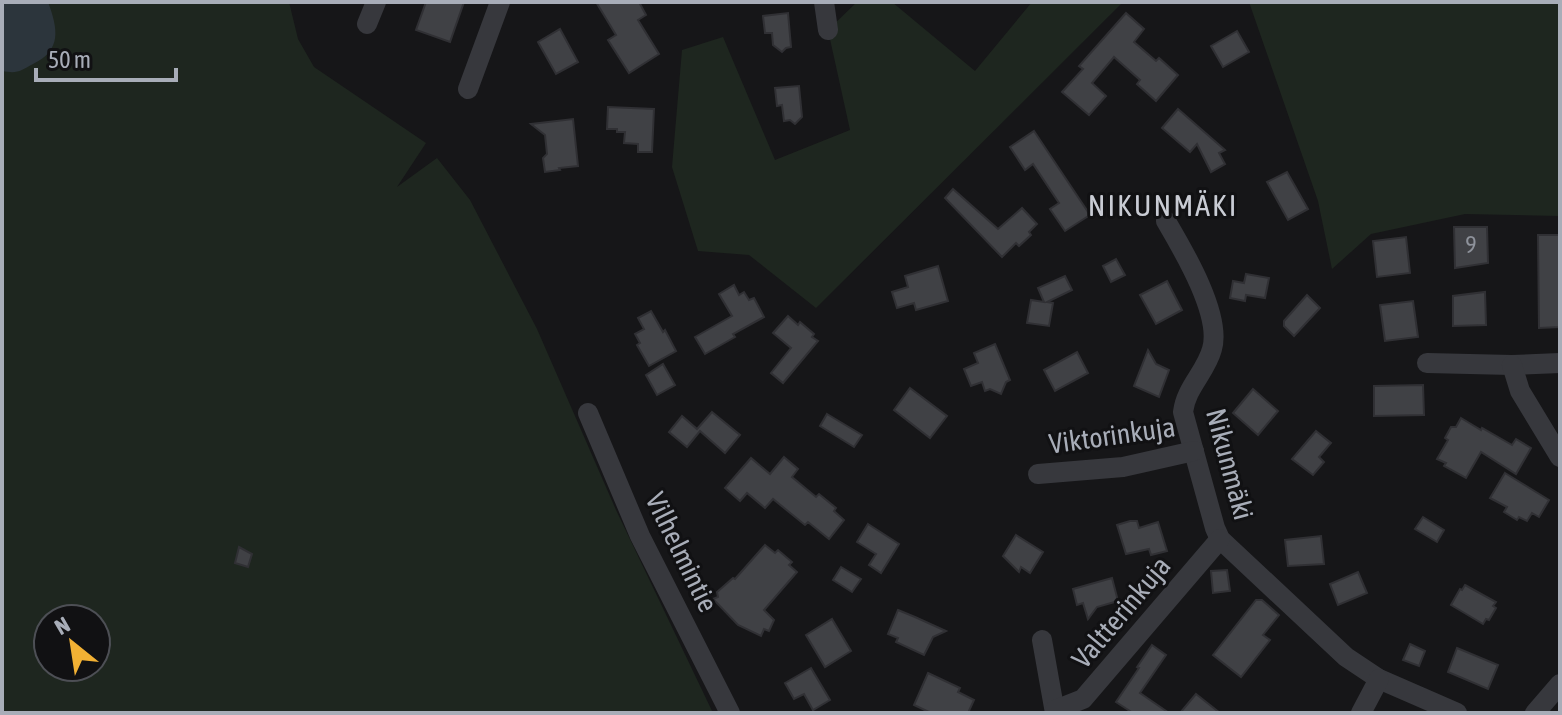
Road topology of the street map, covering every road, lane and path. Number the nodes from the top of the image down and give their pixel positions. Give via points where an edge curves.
1 (376, 2) edge
2 (500, 2) edge
3 (824, 2) edge
4 (367, 24) dead end
5 (828, 30) dead end
6 (468, 89) dead end
7 (1166, 221) dead end
8 (1427, 363) dead end
9 (1560, 363) edge
10 (1512, 365) junction
11 (588, 413) dead end
12 (1194, 451) junction
13 (1560, 457) edge
14 (1038, 474) dead end
15 (1220, 539) junction
16 (1042, 640) dead end
17 (1379, 679) junction
18 (1560, 684) edge
19 (1055, 711) edge
20 (730, 713) edge
21 (1361, 713) edge
22 (1457, 713) edge
23 (1535, 713) edge

1 - 4 street
2 - 6 street
3 - 5 street
7 - 12 street, Nikunmäki via 1195,272 1214,337 1185,399 1183,412
8 - 10 street
9 - 10 street
10 - 13 street via 1520,391
11 - 20 street, Vilhelmintie via 640,536
12 - 14 street, Viktorinkuja via 1123,467
12 - 15 street, Nikunmäki
15 - 17 street, Nikunmäki via 1346,657
15 - 19 street, Valtterinkuja via 1083,699
16 - 19 street
17 - 21 street
17 - 22 street, Nikunmäki
18 - 23 street

